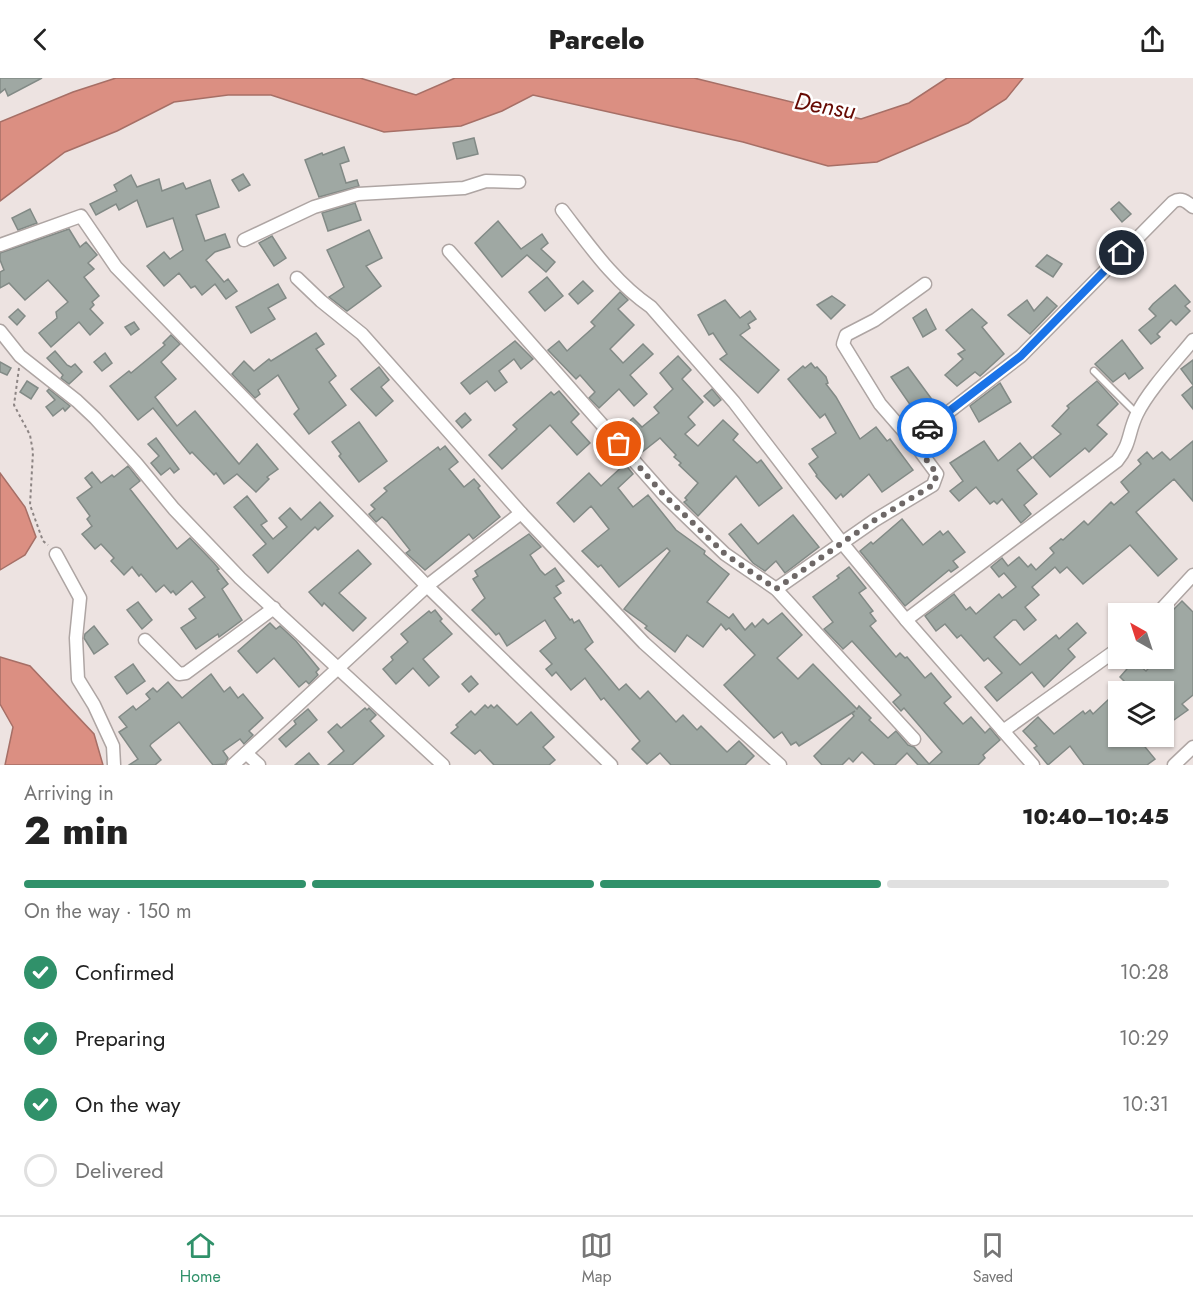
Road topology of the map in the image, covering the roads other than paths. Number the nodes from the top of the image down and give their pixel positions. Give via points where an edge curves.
1 (519, 182) dead end
2 (1193, 207) edge
3 (562, 210) dead end
4 (244, 240) dead end
5 (0, 245) edge
6 (449, 251) dead end
7 (297, 278) dead end
8 (925, 284) dead end
9 (0, 331) edge
10 (1193, 340) edge
11 (1094, 371) dead end
12 (1137, 414) junction
13 (914, 443) junction
14 (521, 513) junction
15 (843, 544) junction
16 (56, 554) road end
17 (1193, 575) edge
18 (427, 586) junction
19 (776, 589) junction
20 (1166, 603) edge
21 (274, 608) junction
22 (906, 620) junction
23 (145, 640) dead end
24 (1108, 656) edge
25 (338, 668) junction
26 (1003, 730) junction
27 (914, 739) dead end
28 (1193, 747) edge
29 (246, 753) junction
30 (114, 765) edge
31 (233, 765) edge
32 (259, 765) edge
33 (443, 765) edge
34 (611, 765) edge
35 (780, 765) edge
36 (1033, 765) edge
37 (1174, 765) edge

1 - 4 street via 486,181 464,188 358,194 314,207
2 - 13 street via 1185,201 1173,202 1021,356 918,435
3 - 15 street via 609,271 651,307 734,402
5 - 18 street via 81,216 116,267
6 - 19 street via 665,496 725,554
7 - 14 street via 362,334
8 - 13 street via 875,320 846,335 843,344 880,404
9 - 21 street via 20,356 94,418 174,509
10 - 12 street
11 - 12 lane
12 - 22 street via 1125,450 1117,461
13 - 15 street via 937,474 933,485
14 - 18 street
14 - 35 street via 644,643
15 - 19 street
15 - 22 street
16 - 30 street via 80,598 76,638 78,679 113,746
17 - 20 street
18 - 25 street
18 - 34 street
19 - 27 street
21 - 23 street via 186,673 179,674
21 - 25 street
22 - 26 street
24 - 26 street
25 - 29 street
25 - 33 street
26 - 36 street
28 - 37 street
29 - 31 street
29 - 32 street

